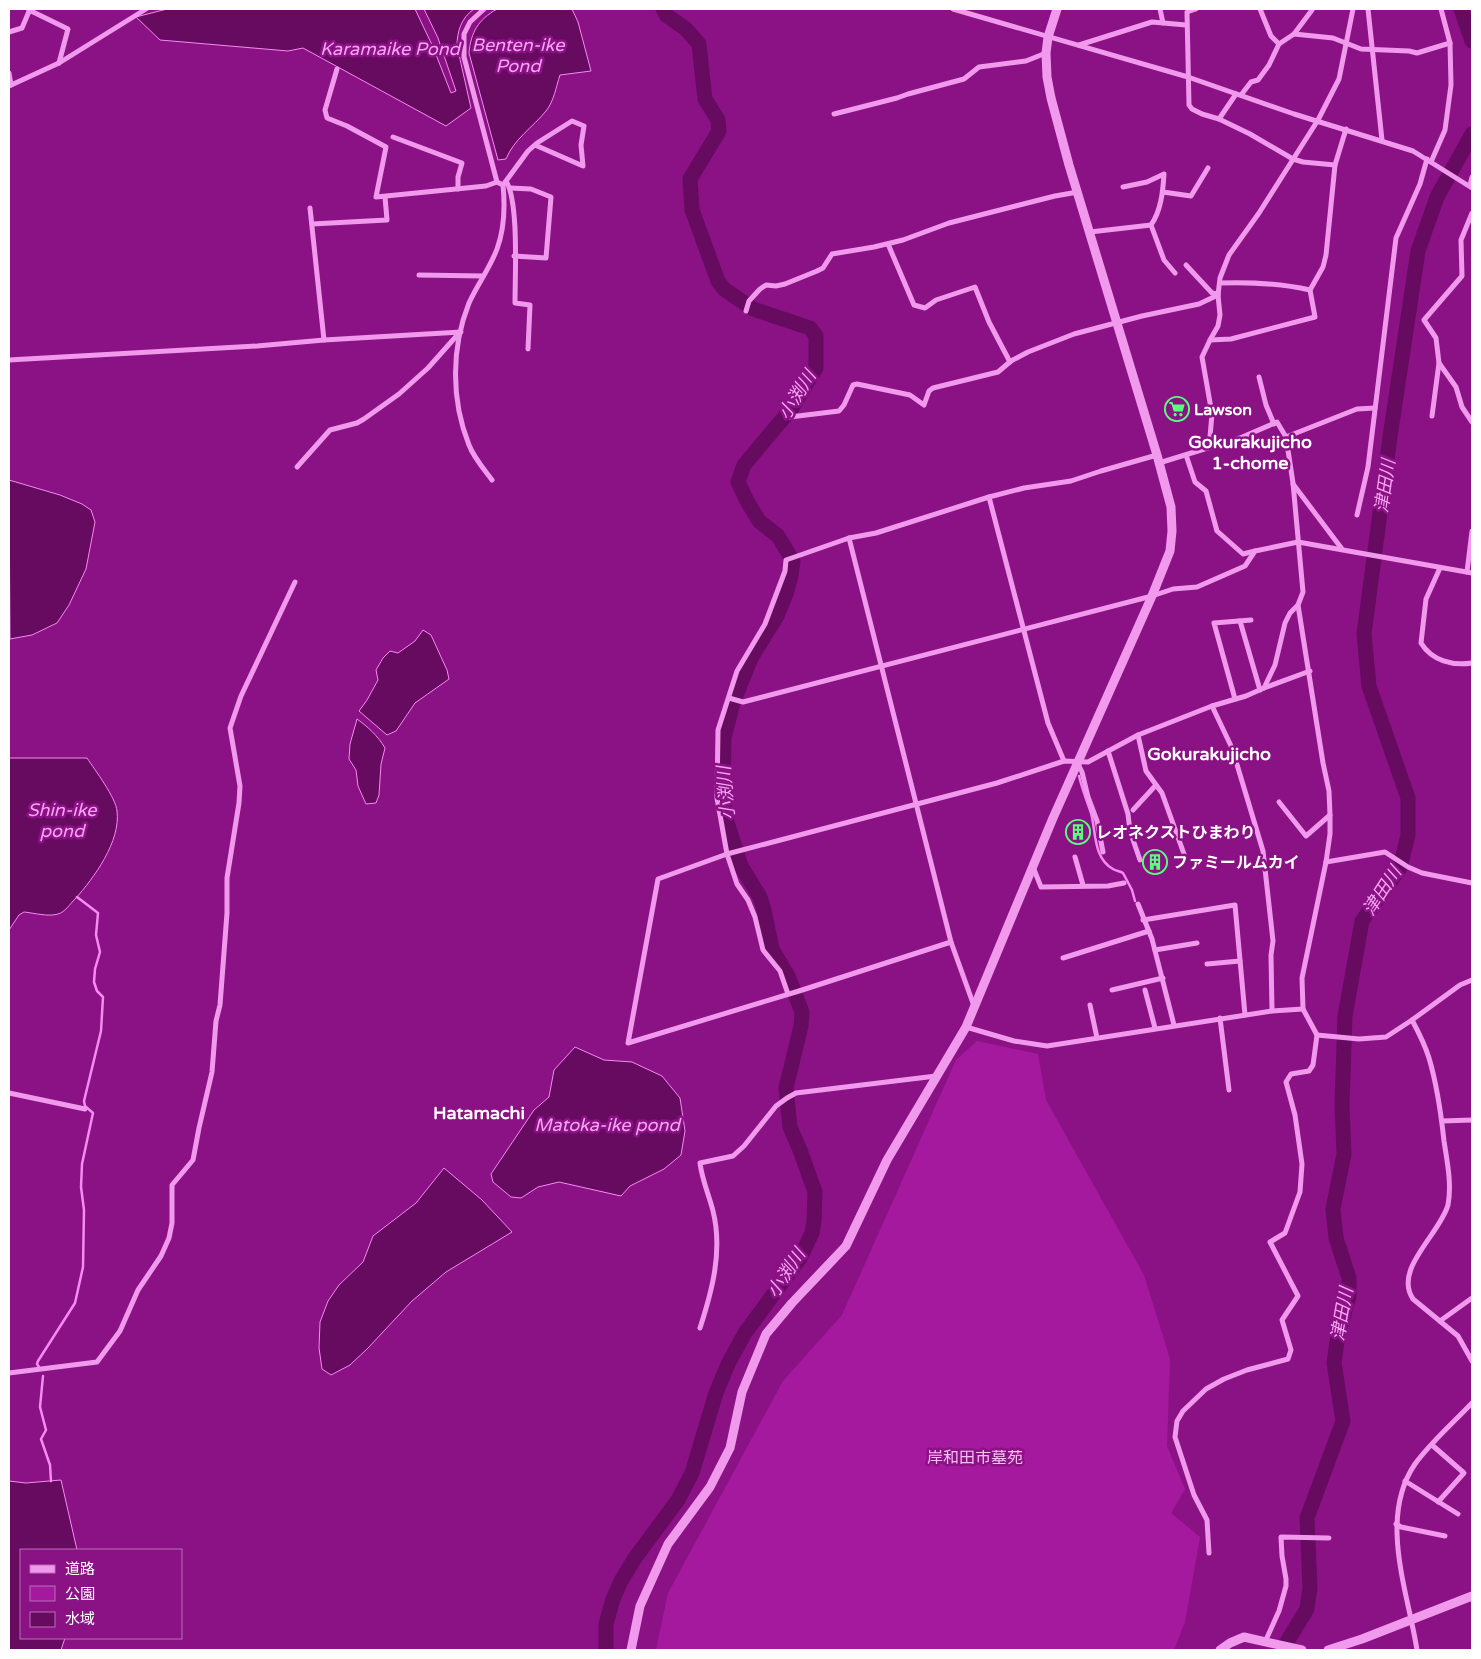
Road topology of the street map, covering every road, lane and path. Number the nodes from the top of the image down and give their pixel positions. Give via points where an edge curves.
1 (144, 9) edge
2 (484, 9) edge
3 (953, 9) edge
4 (1057, 9) edge
5 (1160, 9) edge
6 (1196, 9) edge
7 (1260, 9) edge
8 (1353, 9) edge
9 (1368, 9) edge
10 (1441, 9) edge
11 (30, 10) edge
12 (1312, 10) edge
13 (1162, 23) junction
14 (1186, 25) junction
15 (9, 32) edge
16 (1294, 34) junction
17 (1048, 37) junction
18 (1346, 43) junction
19 (1450, 43) junction
20 (1279, 44) junction
21 (1079, 46) junction
22 (1373, 50) junction
23 (1046, 53) junction
24 (59, 63) junction
25 (337, 69) dead end
26 (9, 73) edge
27 (1188, 77) junction
28 (10, 85) edge
29 (1239, 94) junction
30 (834, 114) dead end
31 (1219, 119) junction
32 (1318, 120) junction
33 (1346, 129) junction
34 (393, 137) dead end
35 (1382, 140) junction
36 (535, 145) junction
37 (1294, 159) junction
38 (1432, 162) junction
39 (1335, 165) junction
40 (1208, 168) dead end
41 (1472, 177) edge
42 (497, 182) junction
43 (504, 183) junction
44 (1471, 186) edge
45 (1123, 187) dead end
46 (510, 188) junction
47 (458, 189) junction
48 (1078, 192) junction
49 (1163, 192) junction
50 (385, 197) junction
51 (310, 208) dead end
52 (1472, 213) edge
53 (312, 224) junction
54 (1150, 225) junction
55 (1090, 232) junction
56 (888, 244) junction
57 (514, 256) junction
58 (1186, 265) dead end
59 (1175, 273) dead end
60 (419, 275) dead end
61 (483, 276) junction
62 (1220, 283) junction
63 (1310, 290) junction
64 (1218, 295) junction
65 (746, 311) dead end
66 (1118, 324) junction
67 (460, 332) junction
68 (324, 340) junction
69 (1210, 340) junction
70 (528, 349) dead end
71 (9, 360) edge
72 (1010, 362) junction
73 (1439, 363) junction
74 (1259, 377) dead end
75 (1375, 408) junction
76 (1432, 416) dead end
77 (790, 417) dead end
78 (1472, 422) edge
79 (1274, 424) junction
80 (1286, 437) junction
81 (1209, 448) junction
82 (1186, 455) junction
83 (1158, 459) junction
84 (297, 467) dead end
85 (492, 480) dead end
86 (1293, 483) junction
87 (989, 497) junction
88 (1357, 515) dead end
89 (1472, 531) edge
90 (849, 538) junction
91 (1298, 542) junction
92 (1342, 550) junction
93 (1255, 551) junction
94 (1440, 568) junction
95 (1470, 573) edge
96 (295, 582) dead end
97 (1152, 596) junction
98 (1298, 604) junction
99 (1251, 620) dead end
100 (1240, 621) junction
101 (1023, 629) junction
102 (1472, 664) edge
103 (880, 666) junction
104 (1310, 672) junction
105 (1262, 689) junction
106 (729, 698) junction
107 (1235, 699) junction
108 (1212, 706) junction
109 (1138, 735) junction
110 (1108, 751) junction
111 (1064, 762) junction
112 (1077, 763) junction
113 (1156, 785) junction
114 (1122, 796) junction
115 (1116, 799) dead end
116 (1279, 802) dead end
117 (916, 805) junction
118 (1099, 806) dead end
119 (1092, 808) junction
120 (1133, 810) dead end
121 (1330, 814) junction
122 (1130, 831) junction
123 (1124, 833) dead end
124 (1103, 852) dead end
125 (727, 854) junction
126 (1184, 854) dead end
127 (1075, 857) dead end
128 (1140, 860) dead end
129 (1326, 862) junction
130 (1032, 866) junction
131 (1107, 879) dead end
132 (1124, 883) dead end
133 (1472, 883) edge
134 (1083, 885) junction
135 (1108, 886) junction
136 (1138, 904) dead end
137 (1144, 920) junction
138 (1149, 931) junction
139 (951, 942) junction
140 (1197, 942) dead end
141 (1155, 950) junction
142 (1063, 958) dead end
143 (1240, 961) junction
144 (1207, 964) dead end
145 (1163, 978) junction
146 (1472, 980) edge
147 (1112, 990) dead end
148 (1145, 990) dead end
149 (788, 994) junction
150 (1090, 1005) dead end
151 (974, 1006) junction
152 (1304, 1009) junction
153 (1272, 1011) junction
154 (1245, 1015) junction
155 (1220, 1018) junction
156 (1412, 1020) junction
157 (1174, 1025) junction
158 (966, 1027) junction
159 (1155, 1028) junction
160 (1317, 1035) junction
161 (1098, 1038) junction
162 (936, 1076) junction
163 (1229, 1090) dead end
164 (9, 1093) edge
165 (85, 1109) dead end
166 (1472, 1120) edge
167 (1442, 1121) junction
168 (1472, 1298) edge
169 (1440, 1321) junction
170 (700, 1328) dead end
171 (1472, 1361) edge
172 (9, 1373) edge
173 (1472, 1403) edge
174 (1432, 1445) junction
175 (1405, 1482) junction
176 (1438, 1502) junction
177 (1458, 1514) dead end
178 (1396, 1524) junction
179 (1445, 1536) dead end
180 (1329, 1538) dead end
181 (1210, 1553) dead end
182 (1472, 1596) edge
183 (1412, 1619) junction
184 (1268, 1642) junction
185 (631, 1650) edge
186 (1220, 1650) edge
187 (1302, 1650) edge
188 (1328, 1650) edge
189 (1417, 1650) edge

1 - 24 street
2 - 42 street via 470,22 464,34 464,57
3 - 17 street
4 - 17 street
5 - 13 street
6 - 14 street via 1187,12
7 - 20 street via 1271,36
8 - 18 street
9 - 22 street
10 - 19 street
11 - 15 street via 22,28
11 - 24 street via 68,29
12 - 16 street
13 - 14 street
13 - 21 street via 1152,22
14 - 27 street
16 - 18 street via 1333,38
16 - 20 street
17 - 21 street
17 - 23 street
18 - 22 street
18 - 32 street via 1339,79
19 - 22 street via 1417,53
19 - 38 street via 1449,108 1445,130
20 - 29 street via 1258,80 1251,82
21 - 27 street
22 - 35 street
23 - 30 street via 1026,61 979,67 964,79
23 - 48 street via 1051,98
24 - 28 street
25 - 50 street via 325,110 327,118 386,147 376,197
26 - 28 street
27 - 29 street
27 - 31 street via 1189,105 1202,114
29 - 31 street
29 - 32 street
31 - 37 street
32 - 33 street
32 - 37 street
33 - 35 street
33 - 39 street
34 - 47 street via 462,163
35 - 38 street
36 - 36 street via 583,166 581,145 584,126 572,121
36 - 43 street
37 - 39 street
37 - 62 street via 1229,255
38 - 44 street
38 - 75 street via 1396,238
39 - 63 street via 1326,255
40 - 49 street via 1202,184 1191,196
41 - 44 street
42 - 43 street
42 - 47 street
43 - 46 street
43 - 61 street via 502,226 497,248
45 - 49 street via 1164,174
46 - 57 street via 514,208
46 - 57 street via 532,189 551,196 546,258
47 - 50 street
48 - 55 street
48 - 56 street via 949,223
49 - 54 street
50 - 53 street via 388,220
51 - 53 street
52 - 73 street via 1462,240 1462,276 1424,320 1436,338
53 - 68 street
54 - 55 street
54 - 59 street via 1162,260
55 - 66 street
56 - 65 street via 832,254 823,268 817,271 785,284 766,285 749,301
56 - 72 street via 914,304 925,308 936,300 975,287
57 - 70 street via 515,303 530,305
58 - 64 street via 1212,293
60 - 61 street
61 - 67 street
62 - 63 street via 1254,282
62 - 64 street
63 - 69 street via 1315,317 1231,339
64 - 66 street via 1199,304
64 - 69 street via 1220,315
66 - 72 street via 1066,337
66 - 83 street
67 - 68 street
67 - 84 street via 404,389 364,419 330,430
67 - 85 street via 455,362 460,416 469,446
68 - 71 street
69 - 81 street via 1202,358 1212,414
72 - 77 street via 998,372 933,388 924,405 910,395 857,384 852,385 839,411
73 - 76 street
73 - 78 street via 1456,387 1462,407
74 - 79 street
75 - 80 street via 1356,408
75 - 88 street via 1368,467
79 - 80 street via 1277,422
79 - 81 street
80 - 86 street
81 - 82 street
82 - 83 street
82 - 93 street via 1195,482 1206,491 1217,531 1243,554
83 - 87 street via 1101,471 1071,482 1024,488
83 - 97 street via 1171,507 1172,531 1170,551
86 - 91 street
86 - 92 street
87 - 90 street via 876,533
87 - 101 street
89 - 95 street
90 - 103 street
90 - 106 street via 786,560 765,624 737,671
91 - 92 street
91 - 93 street
91 - 98 street via 1303,592
92 - 94 street
93 - 97 street via 1245,566 1205,584
94 - 95 street
94 - 102 street via 1426,598 1421,643 1439,660 1458,666
96 - 172 street via 241,696 230,728 240,786 227,878 220,1006 212,1072 194,1160 172,1185 172,1223 168,1238 161,1256 138,1290 120,1331 97,1362
97 - 101 street
97 - 112 street
98 - 104 street
98 - 105 street via 1285,623 1275,665
99 - 100 street
100 - 105 street
100 - 107 street via 1214,623
101 - 103 street
101 - 111 street via 1048,723
103 - 106 street via 743,702
103 - 117 street
104 - 105 street
104 - 121 street
105 - 107 street
106 - 125 street via 718,730 717,798
107 - 108 street
108 - 109 street
108 - 153 street via 1232,748 1262,851 1273,941
109 - 110 street
109 - 113 street via 1146,771
110 - 112 street via 1088,762
110 - 114 street
111 - 112 street
111 - 117 street
112 - 119 street
112 - 130 street
113 - 120 street
113 - 126 street via 1162,793
114 - 115 street
114 - 122 street
116 - 121 street via 1306,836
117 - 125 street
117 - 139 street
118 - 119 street
119 - 124 street
121 - 129 street
122 - 123 street
122 - 128 street
125 - 149 street via 737,884 755,917 763,950 780,972
125 - 149 street via 658,879 628,1043
127 - 134 street
129 - 133 street via 1385,852 1422,873
129 - 152 street via 1302,978
130 - 134 street via 1042,887
130 - 151 street
131 - 135 street
132 - 135 street
134 - 135 street
136 - 137 street
137 - 138 street
137 - 143 street via 1235,905
138 - 141 street
138 - 142 street
139 - 149 street
139 - 151 street
140 - 141 street
141 - 145 street
143 - 144 street
143 - 154 street
145 - 147 street
145 - 157 street
146 - 156 street
148 - 159 street
150 - 161 street
151 - 158 street
152 - 153 street
152 - 160 street
153 - 154 street
154 - 155 street
155 - 157 street
155 - 163 street
156 - 160 street via 1386,1037 1358,1039
156 - 167 street via 1430,1059
157 - 159 street
158 - 161 street via 1014,1041 1047,1046
158 - 162 street
159 - 161 street
160 - 181 street via 1309,1072 1291,1074 1286,1082 1302,1164 1300,1192 1285,1233 1270,1242 1298,1296 1282,1320 1290,1350 1288,1360 1248,1370 1206,1389 1183,1412 1175,1428 1194,1496 1207,1520
162 - 170 street via 796,1093 776,1106 733,1156 700,1163 717,1235 713,1287
162 - 185 street via 887,1160 846,1246 766,1334 742,1392 730,1448 710,1487 668,1544 640,1606
164 - 165 street
166 - 167 street
167 - 169 street via 1450,1191 1447,1206 1410,1270 1407,1281 1408,1292 1413,1299
168 - 169 street
169 - 171 street via 1458,1336
173 - 174 street
174 - 175 street via 1414,1465
174 - 176 street via 1464,1473
175 - 176 street
175 - 178 street
176 - 177 street
178 - 179 street
178 - 183 street via 1399,1558
180 - 184 street via 1281,1537 1286,1586
182 - 183 street
183 - 188 street
183 - 189 street
184 - 186 street via 1244,1637
184 - 187 street

